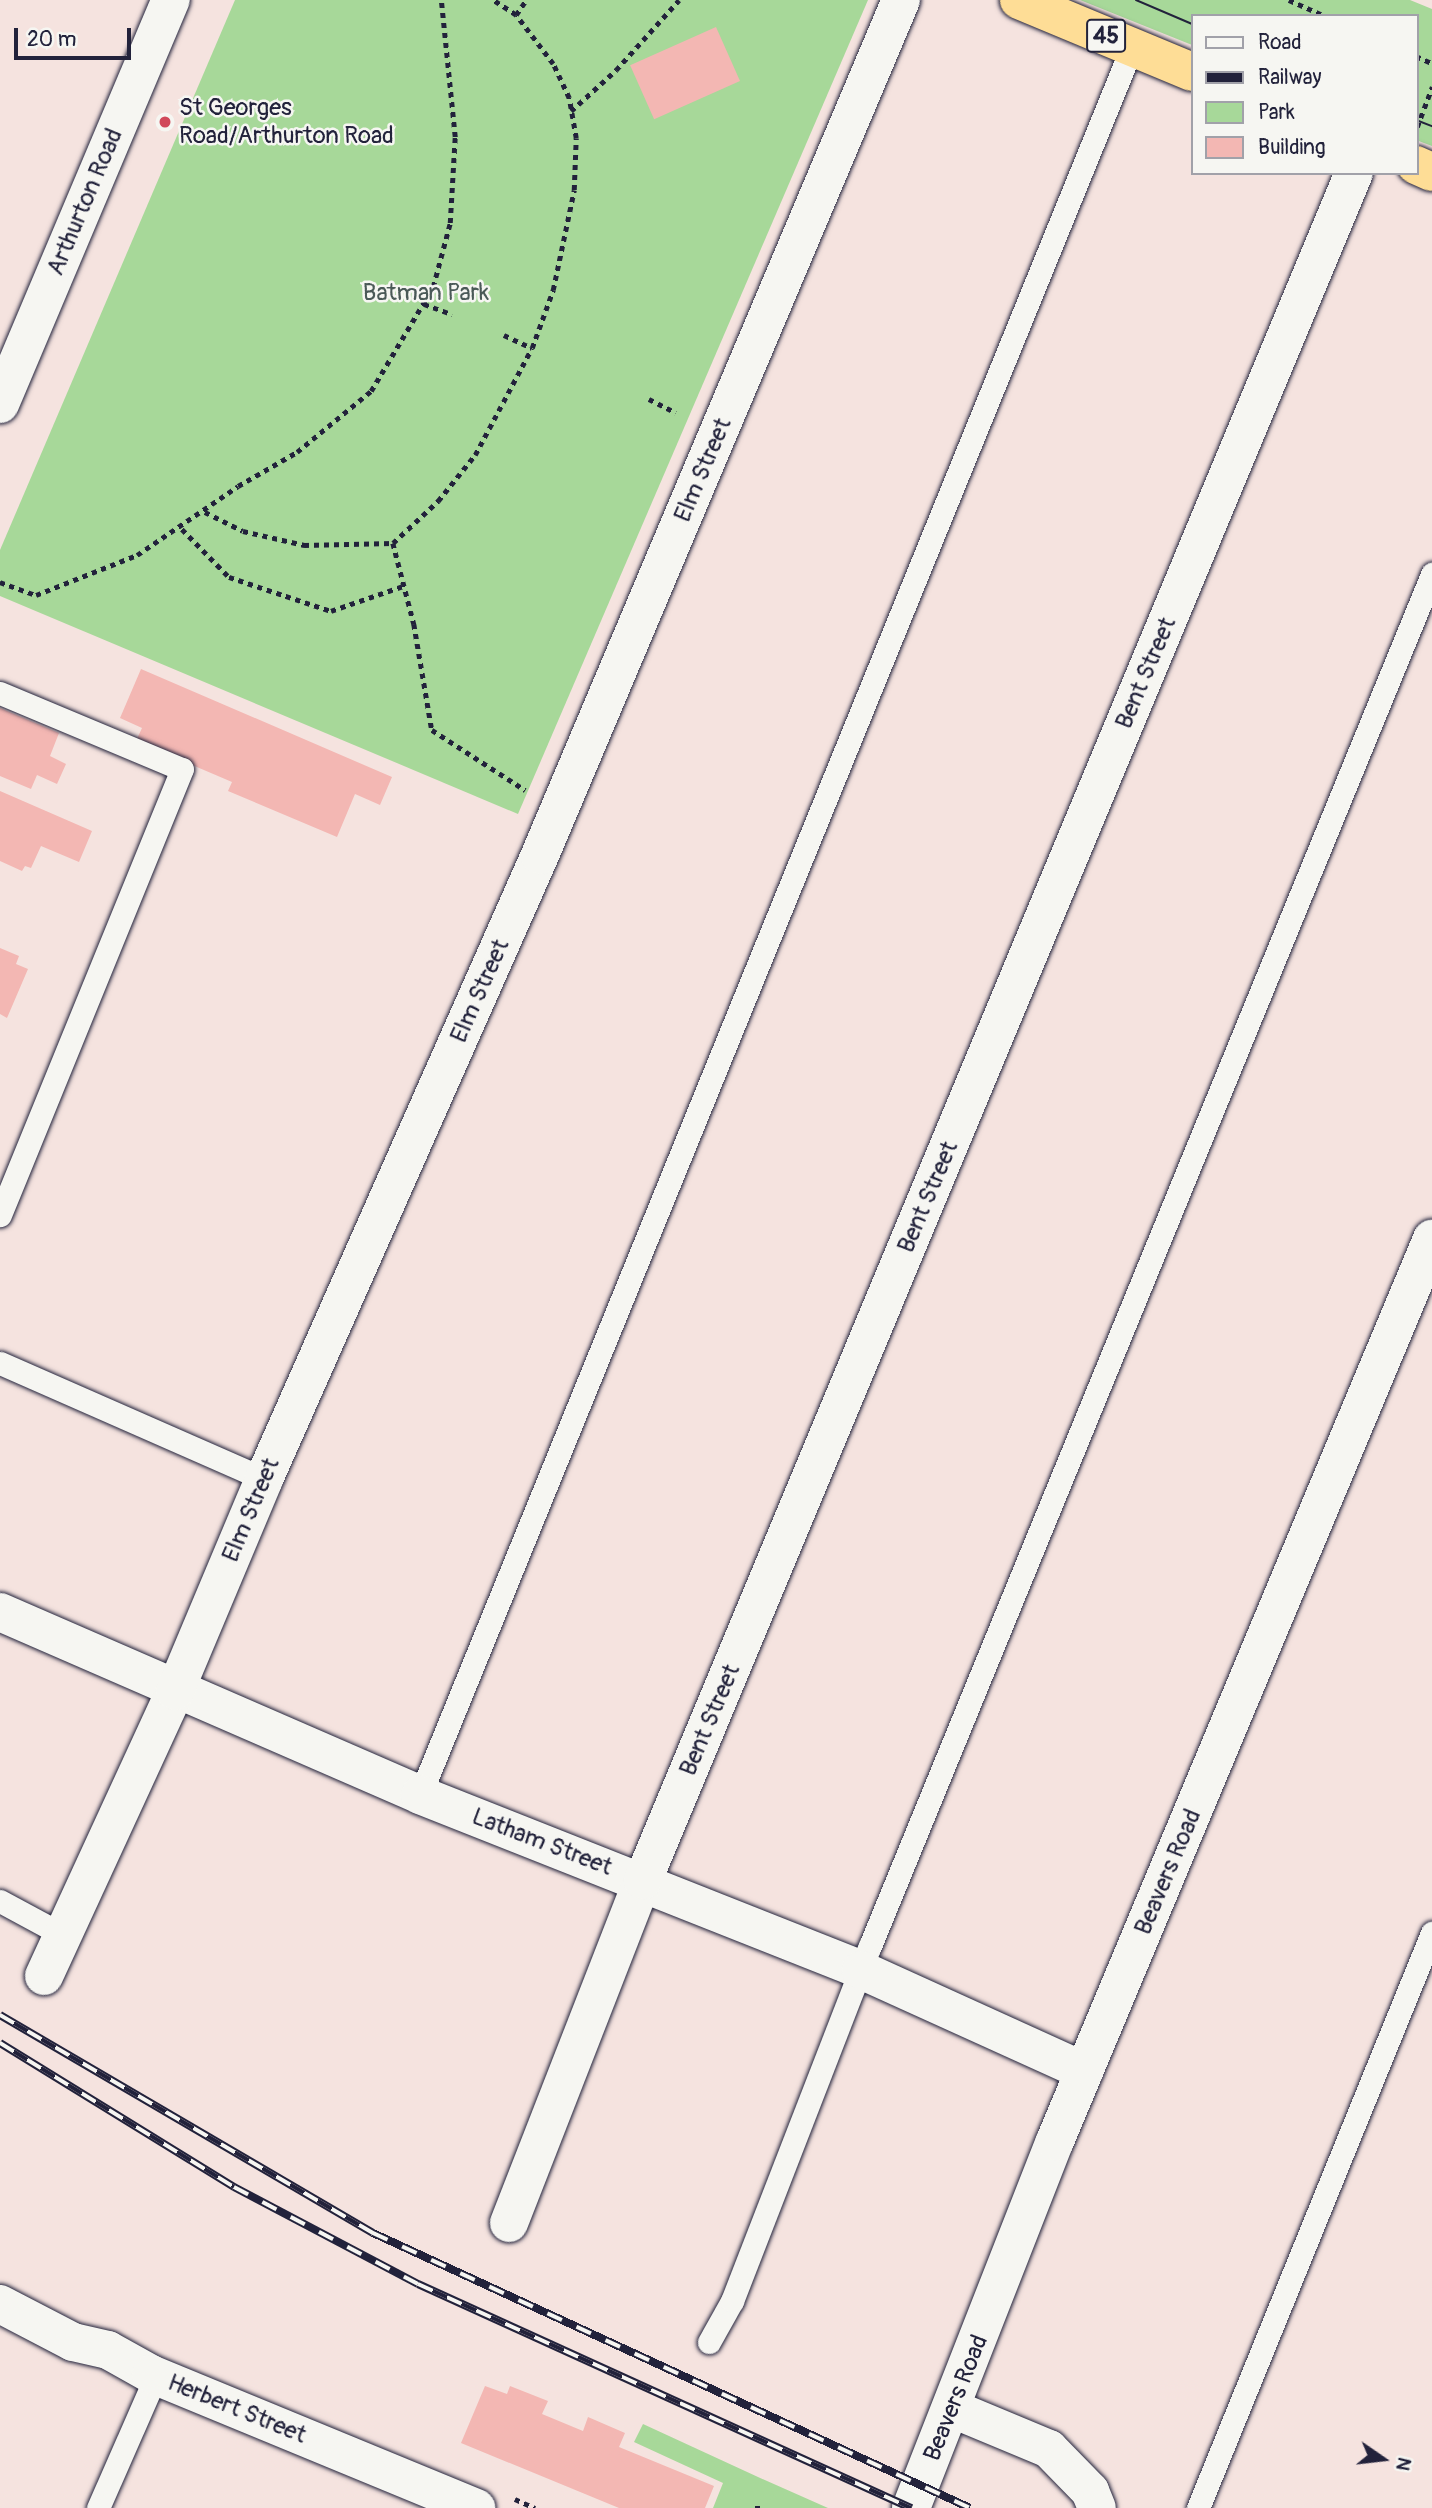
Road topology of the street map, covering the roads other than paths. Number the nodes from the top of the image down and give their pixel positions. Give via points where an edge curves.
1 (171, 0) edge
2 (901, 0) edge
3 (1019, 0) edge
4 (1132, 47) junction
5 (1190, 71) edge
6 (1352, 175) edge
7 (0, 404) edge
8 (1432, 574) edge
9 (0, 693) edge
10 (0, 1215) edge
11 (1432, 1239) edge
12 (0, 1363) edge
13 (264, 1479) junction
14 (0, 1612) edge
15 (175, 1692) junction
16 (420, 1795) junction
17 (643, 1880) junction
18 (0, 1901) edge
19 (1432, 1933) edge
20 (63, 1935) junction
21 (861, 1970) junction
22 (44, 1976) dead end
23 (1084, 2071) junction
24 (509, 2223) dead end
25 (0, 2304) edge
26 (709, 2342) dead end
27 (156, 2376) junction
28 (953, 2409) junction
29 (403, 2494) edge
30 (98, 2508) edge
31 (477, 2508) edge
32 (911, 2508) edge
33 (1097, 2508) edge
34 (1198, 2508) edge

1 - 7 street, Arthurton Road
2 - 13 street, Elm Street via 558,811
3 - 4 highway, 45
4 - 5 highway, 45
4 - 16 lane
6 - 17 street, Bent Street
8 - 21 lane
9 - 10 lane via 182,769
11 - 23 street, Beavers Road
12 - 13 lane
13 - 15 street, Elm Street
14 - 15 street, Latham Street
15 - 16 street, Latham Street
15 - 20 street, Elm Street
16 - 17 street, Latham Street
17 - 21 street, Latham Street
17 - 24 street, Bent Street
18 - 20 lane
19 - 34 lane
20 - 22 street, Elm Street
21 - 23 street, Latham Street
21 - 26 lane via 732,2301
23 - 28 street, Beavers Road
25 - 27 street, Herbert Street via 73,2342 108,2350
27 - 29 street, Herbert Street
27 - 30 lane
28 - 32 street, Beavers Road
28 - 33 street via 1049,2449 1068,2464
29 - 31 street, Herbert Street

